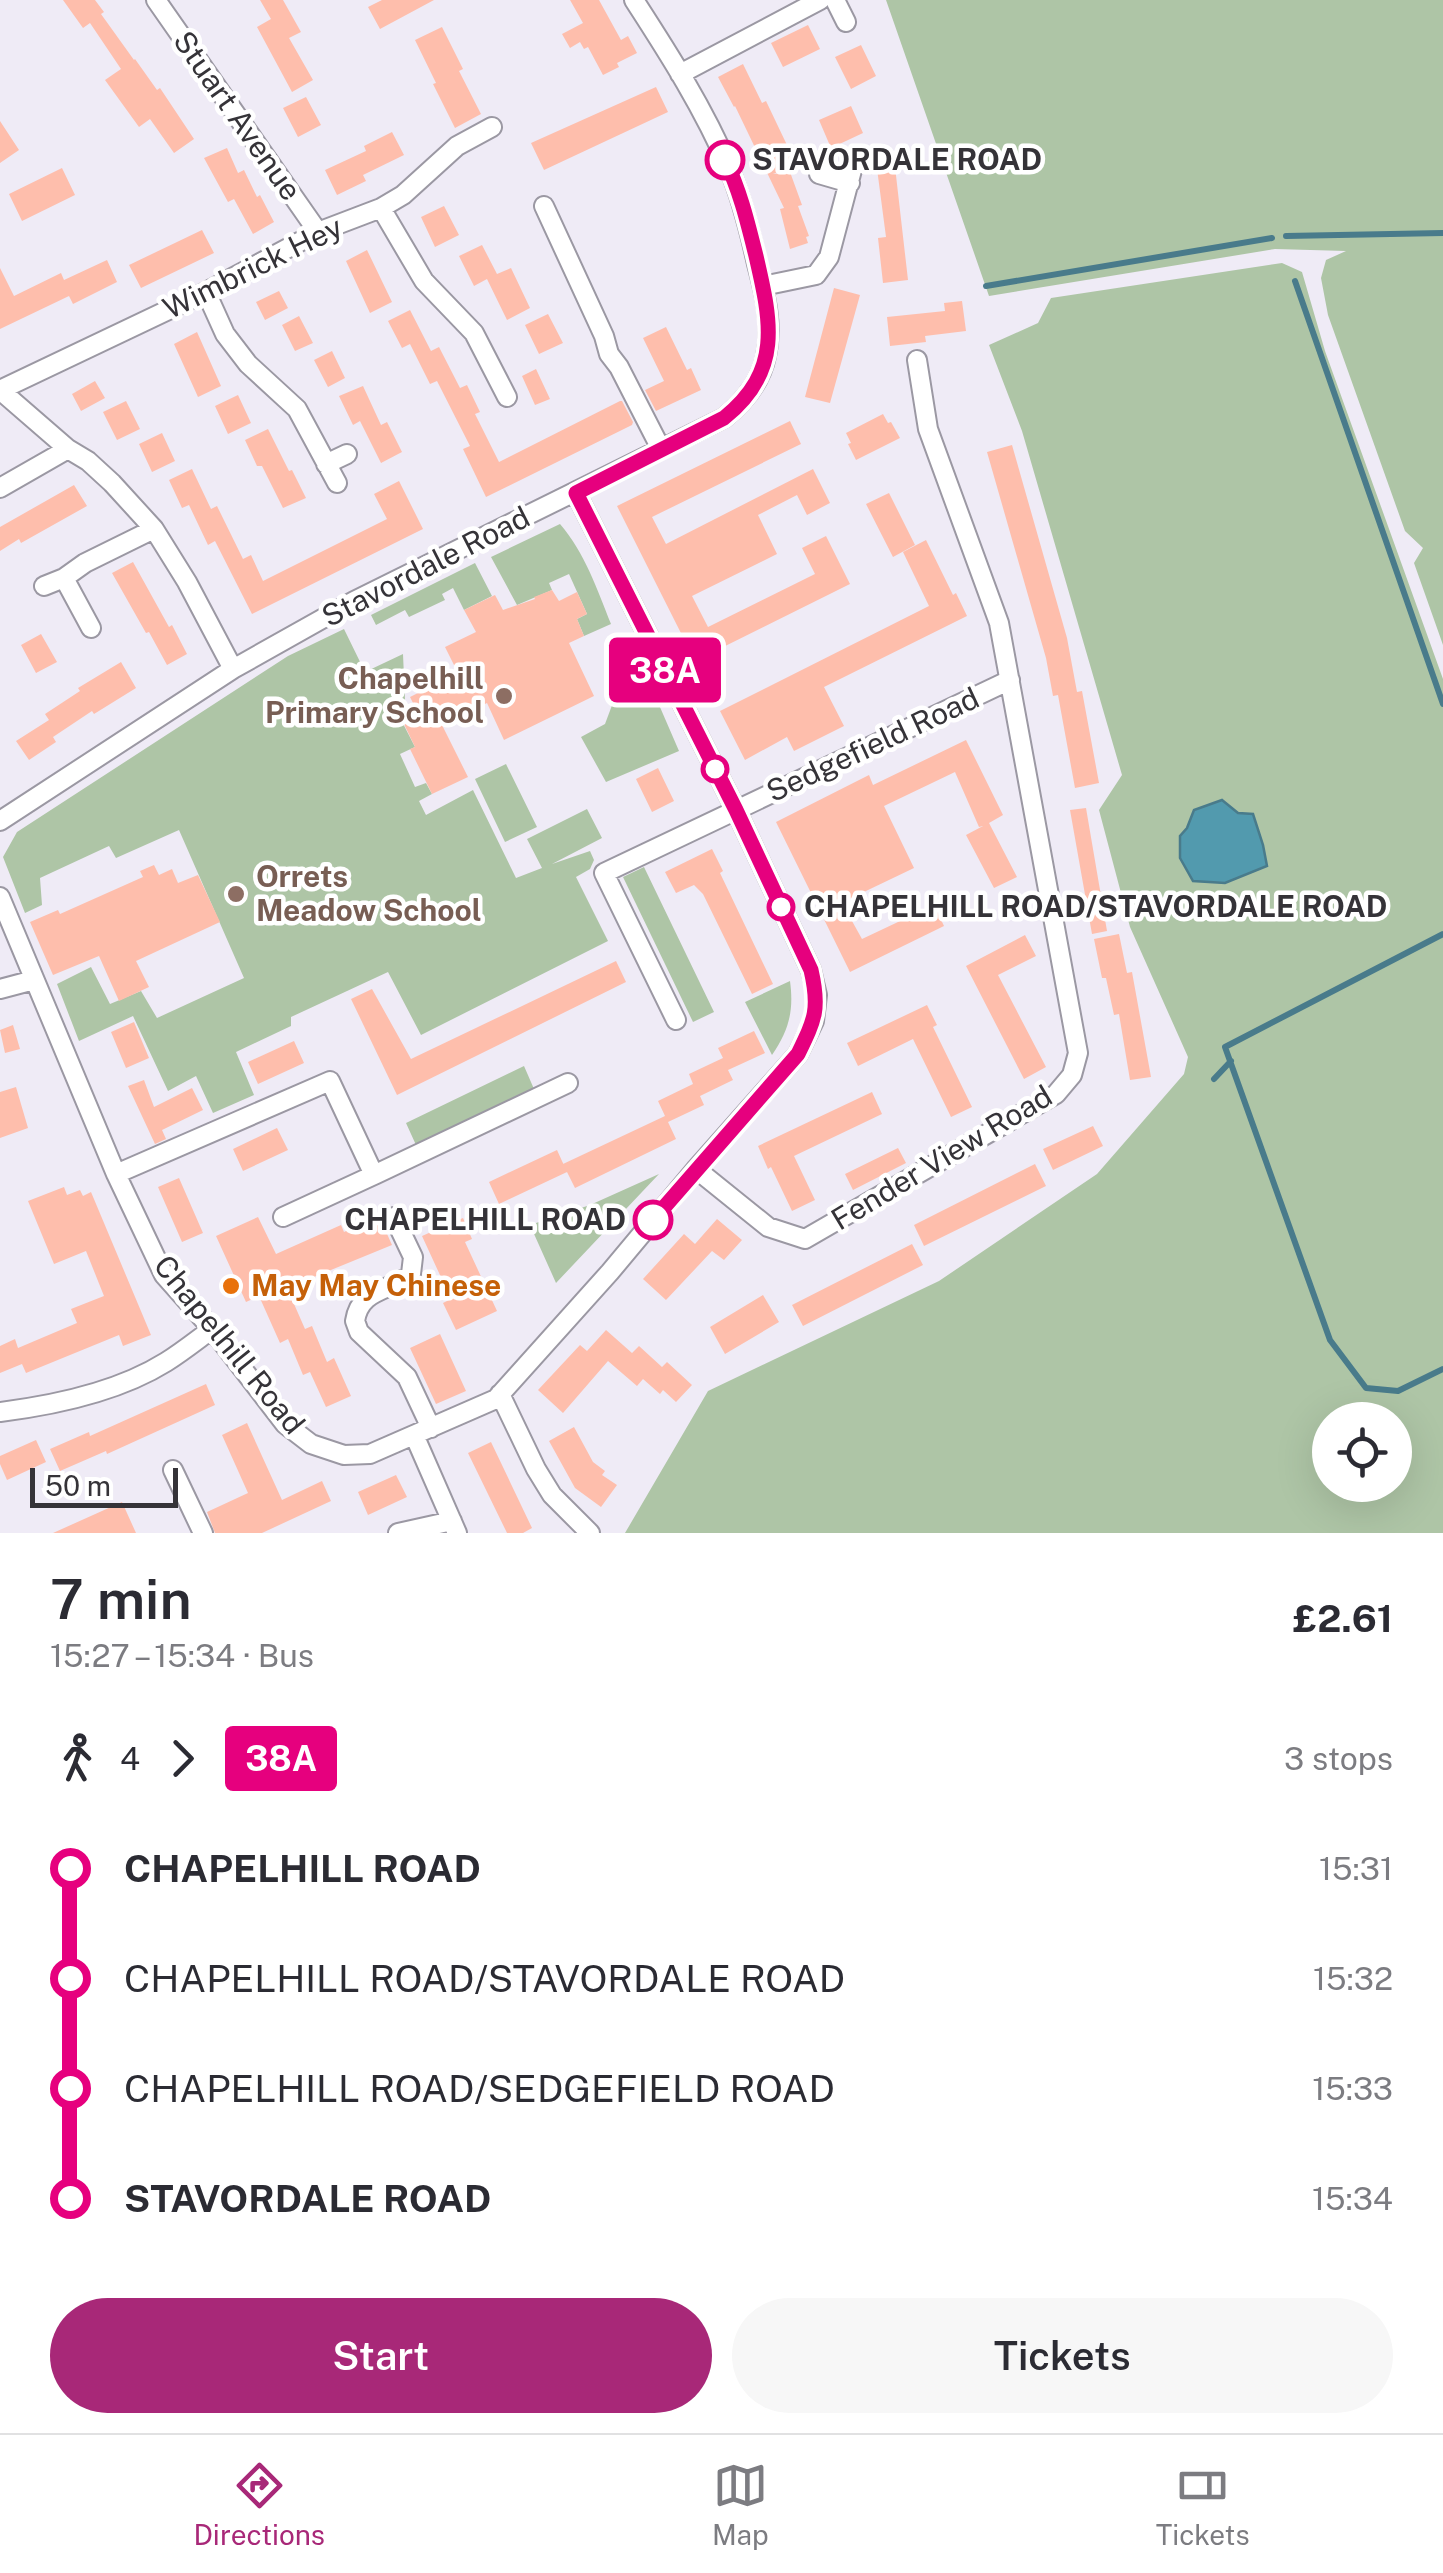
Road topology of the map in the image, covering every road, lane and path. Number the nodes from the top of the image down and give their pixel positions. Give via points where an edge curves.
1 (156, 0) edge
2 (634, 0) edge
3 (820, 0) edge
4 (835, 0) edge
5 (846, 22) dead end
6 (680, 74) junction
7 (492, 128) dead end
8 (856, 155) dead end
9 (820, 174) dead end
10 (850, 182) junction
11 (544, 206) dead end
12 (382, 208) junction
13 (318, 232) junction
14 (763, 286) junction
15 (206, 292) junction
16 (917, 360) dead end
17 (0, 390) edge
18 (508, 398) dead end
19 (68, 449) junction
20 (661, 449) junction
21 (347, 454) dead end
22 (326, 464) junction
23 (337, 484) dead end
24 (0, 488) edge
25 (576, 493) junction
26 (154, 529) junction
27 (64, 578) junction
28 (44, 586) dead end
29 (91, 628) dead end
30 (234, 669) junction
31 (1010, 680) junction
32 (736, 810) junction
33 (0, 821) edge
34 (0, 898) edge
35 (34, 980) junction
36 (0, 990) edge
37 (676, 1020) dead end
38 (568, 1083) dead end
39 (696, 1169) junction
40 (116, 1174) junction
41 (374, 1176) junction
42 (284, 1217) dead end
43 (394, 1217) dead end
44 (212, 1330) junction
45 (500, 1394) junction
46 (0, 1412) edge
47 (423, 1432) junction
48 (173, 1470) dead end
49 (454, 1527) edge
50 (577, 1529) edge
51 (203, 1533) edge
52 (398, 1533) edge

1 - 13 street, Stuart Avenue
2 - 6 street, Stavordale Road
3 - 6 street
4 - 5 street
6 - 14 street, Stavordale Road via 730,169
7 - 12 street, Wimbrick Hey via 456,146
8 - 10 street
9 - 10 street
10 - 14 street via 829,257 816,274
11 - 20 street via 609,354
12 - 13 street, Wimbrick Hey
12 - 18 street via 424,281 474,333
13 - 15 street, Wimbrick Hey
14 - 20 street, Stavordale Road via 770,325 758,381 724,418
15 - 17 street, Wimbrick Hey
15 - 22 street via 225,334 296,409
16 - 31 street, Fender View Road via 928,429 999,623
17 - 19 street
19 - 24 street
19 - 26 street via 112,483
20 - 25 street, Stavordale Road
21 - 22 street
22 - 23 street
25 - 30 street, Stavordale Road via 354,601
25 - 32 street, Chapelhill Road
26 - 27 street
26 - 30 street
27 - 28 street
27 - 29 street
30 - 33 street, Stavordale Road
31 - 32 street, Sedgefield Road
31 - 39 street, Fender View Road via 1078,1052 1072,1075 1056,1094 804,1239 768,1227
32 - 37 street, Sedgefield Road via 604,873
32 - 39 street, Chapelhill Road via 817,995 814,1021 798,1054
34 - 35 street, Chapelhill Road
35 - 36 street
35 - 40 street, Chapelhill Road
38 - 41 street
39 - 45 street, Chapelhill Road
40 - 41 street via 330,1081
40 - 44 street, Chapelhill Road via 164,1274
41 - 42 street
43 - 47 street via 414,1256 412,1274 368,1295 355,1320 407,1377
44 - 46 street via 164,1363 100,1392
44 - 47 street, Chapelhill Road via 285,1424 310,1444 344,1455 370,1454
45 - 47 street, Chapelhill Road
45 - 50 street via 536,1469
47 - 49 street
48 - 51 street
49 - 52 street

